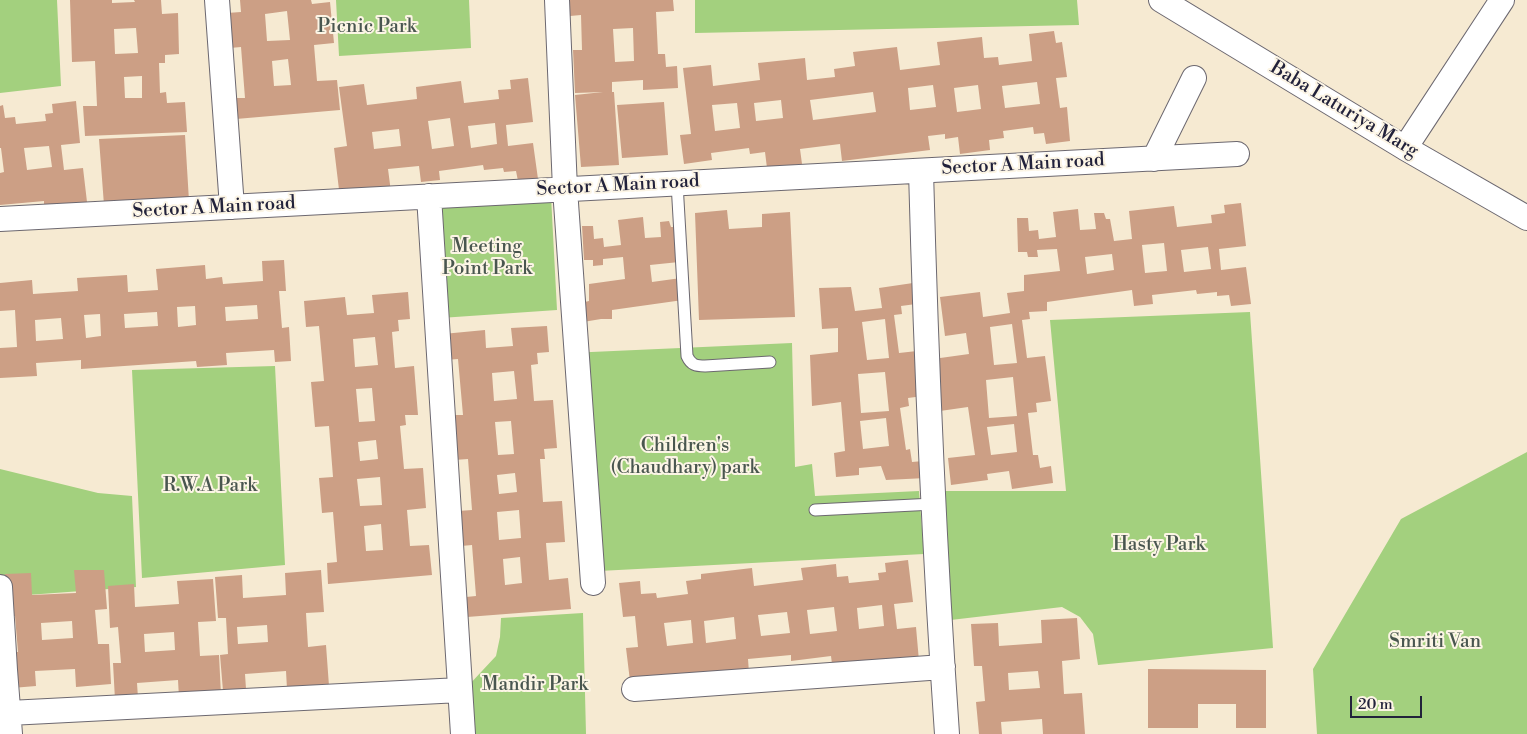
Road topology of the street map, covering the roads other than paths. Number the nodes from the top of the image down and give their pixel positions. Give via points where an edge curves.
1 (217, 0) edge
2 (557, 0) edge
3 (1161, 0) edge
4 (1502, 0) edge
5 (1194, 78) dead end
6 (1406, 148) junction
7 (1237, 154) dead end
8 (1154, 159) junction
9 (921, 171) junction
10 (677, 183) junction
11 (565, 189) junction
12 (429, 196) junction
13 (232, 207) junction
14 (1527, 218) edge
15 (0, 219) edge
16 (770, 362) dead end
17 (934, 504) junction
18 (815, 510) dead end
19 (593, 583) dead end
20 (0, 587) edge
21 (943, 667) junction
22 (634, 689) dead end
23 (460, 690) junction
24 (9, 724) edge
25 (463, 734) edge
26 (947, 734) edge

1 - 13 street
2 - 11 street
3 - 6 street, Baba Laturiya Marg
4 - 6 street
5 - 8 street
6 - 14 street, Baba Laturiya Marg
7 - 8 street, Sector A Main road
8 - 9 street, Sector A Main road
9 - 10 street, Sector A Main road
9 - 17 street
10 - 11 street, Sector A Main road
10 - 16 lane via 690,363 705,366
11 - 12 street, Sector A Main road
11 - 19 street
12 - 13 street, Sector A Main road
12 - 23 street
13 - 15 street, Sector A Main road
17 - 18 lane
17 - 21 street
20 - 24 street
21 - 22 street
21 - 26 street
23 - 24 street
23 - 25 street

